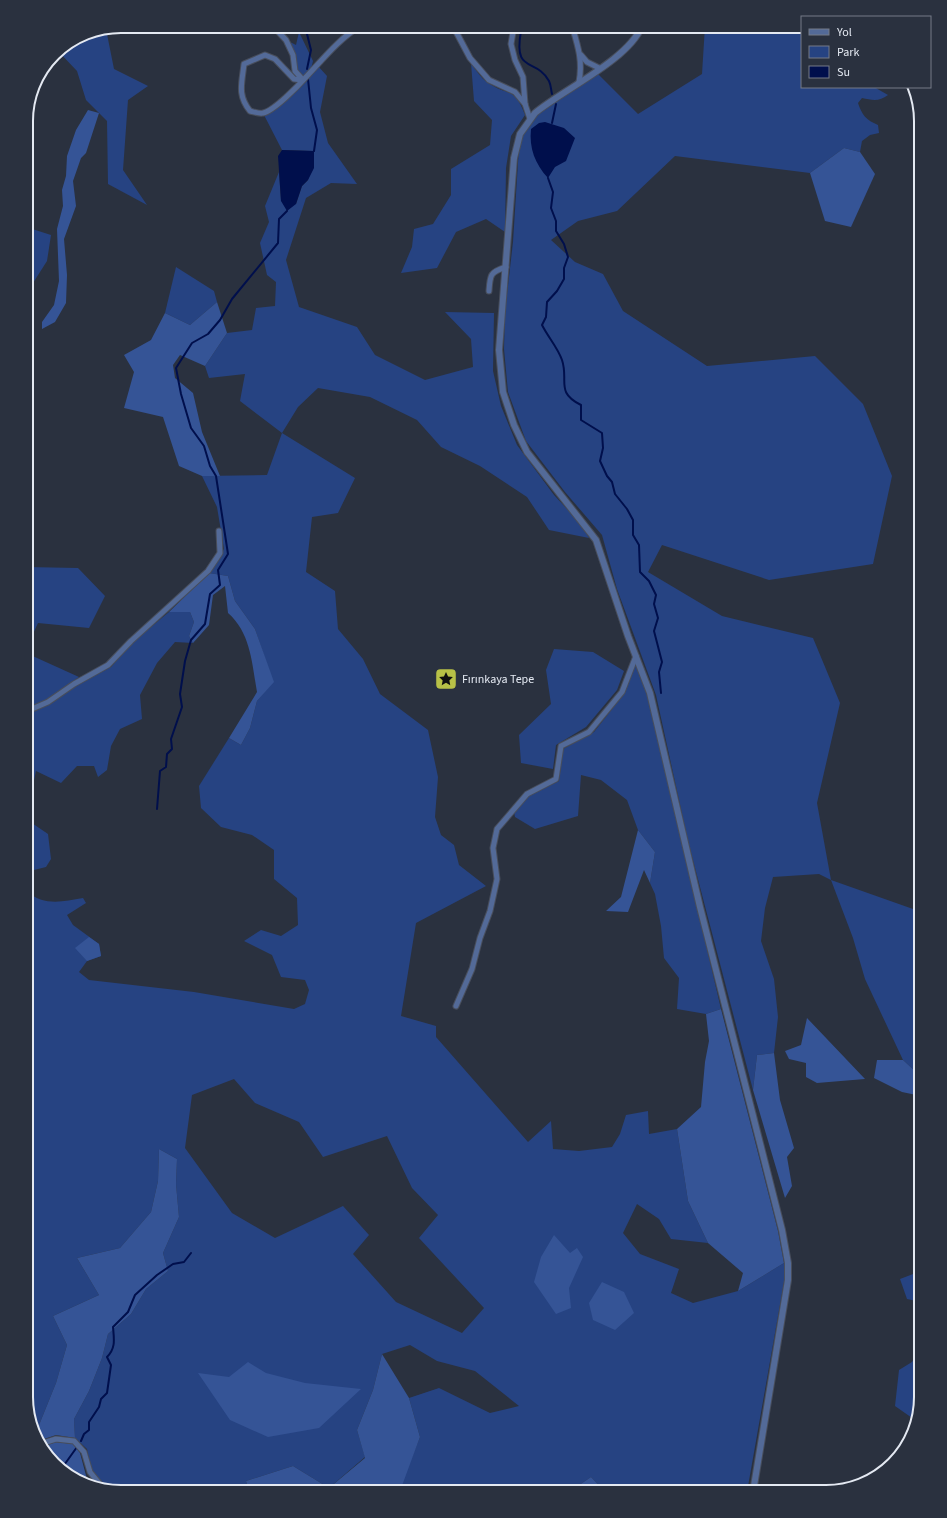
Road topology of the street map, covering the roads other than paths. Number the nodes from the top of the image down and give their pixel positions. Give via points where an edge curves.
1 (279, 33) edge
2 (350, 33) edge
3 (458, 33) edge
4 (513, 33) edge
5 (574, 33) edge
6 (638, 33) edge
7 (580, 53) junction
8 (599, 68) junction
9 (303, 80) junction
10 (579, 82) junction
11 (526, 104) junction
12 (530, 118) junction
13 (506, 267) junction
14 (489, 291) dead end
15 (219, 531) dead end
16 (636, 656) junction
17 (33, 709) edge
18 (456, 1006) dead end
19 (46, 1442) edge
20 (97, 1481) edge
21 (754, 1485) edge

1 - 9 street via 286,40 293,55 295,71
2 - 9 street
3 - 11 street via 470,58 489,80 515,92
4 - 11 street via 512,44 515,60 523,77
5 - 7 street
6 - 8 street via 628,46
7 - 8 street via 587,62
7 - 10 street
8 - 10 street
9 - 9 street via 294,79 275,59 265,55 244,64 241,89 243,102 250,111 263,113 294,91
10 - 12 street via 551,100
11 - 12 street
12 - 13 street via 518,138 514,153
13 - 14 street via 495,270 490,278
13 - 16 street via 499,350 500,377 507,407 527,452 596,540
15 - 17 street via 220,553 208,571 108,665
16 - 18 street via 622,692 589,732 561,746 556,779 526,794 497,829 493,848 497,879 490,911 472,969
16 - 21 street via 654,707 700,908 786,1247 786,1295
19 - 20 street via 56,1439 74,1441 84,1452 90,1472

